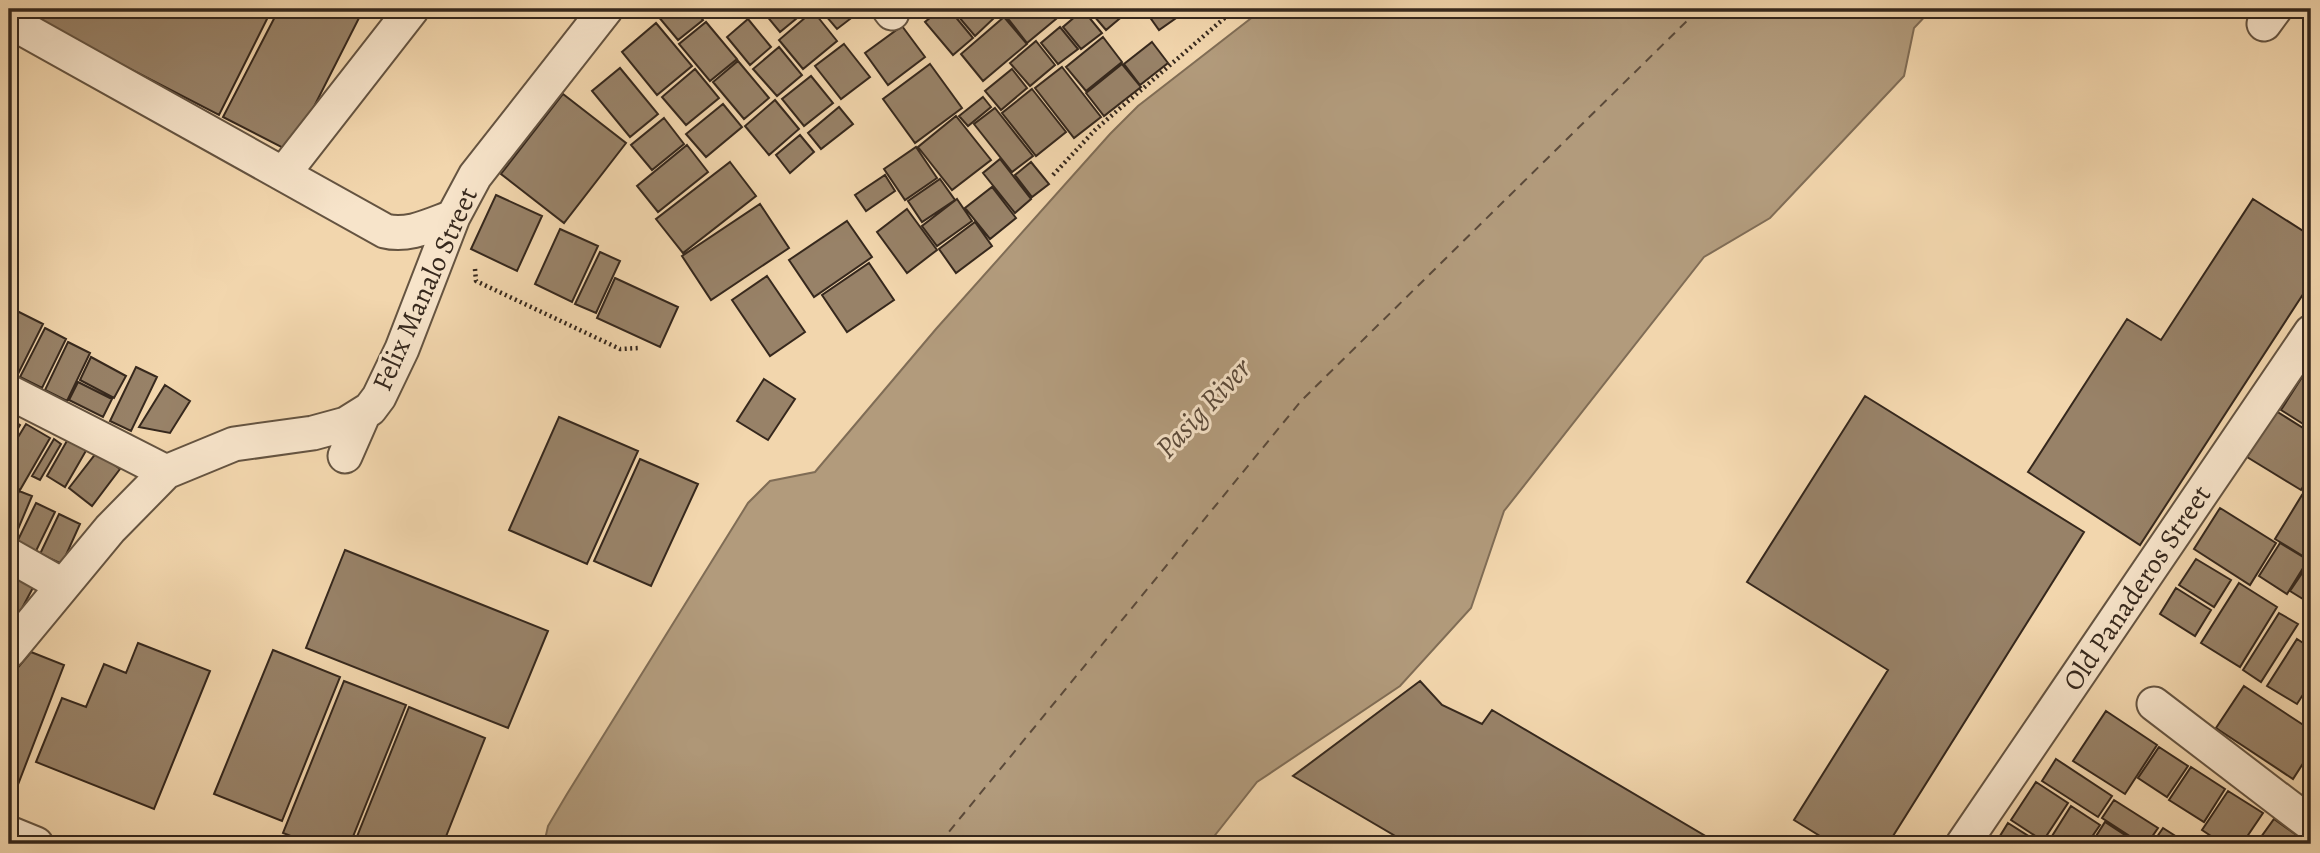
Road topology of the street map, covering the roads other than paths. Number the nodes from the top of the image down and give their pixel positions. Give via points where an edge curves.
1 (412, 9) edge
2 (606, 9) edge
3 (9, 21) edge
4 (284, 173) junction
5 (453, 217) junction
6 (2311, 332) edge
7 (9, 392) edge
8 (363, 415) junction
9 (345, 456) dead end
10 (166, 472) junction
11 (9, 555) edge
12 (62, 585) junction
13 (9, 651) edge
14 (2154, 704) dead end
15 (2311, 824) edge
16 (9, 833) edge
17 (36, 844) edge
18 (1963, 844) edge

1 - 4 street
2 - 5 street, Felix Manalo Street via 475,176
3 - 4 street
4 - 5 street via 385,232 407,233
5 - 8 street, Felix Manalo Street via 402,349 379,397
6 - 18 street, Old Panaderos Street
7 - 10 street
8 - 9 street
8 - 10 street, Felix Manalo Street via 313,433 234,444
10 - 12 street, Felix Manalo Street
11 - 12 street
12 - 13 street, Felix Manalo Street
14 - 15 street
16 - 17 street

